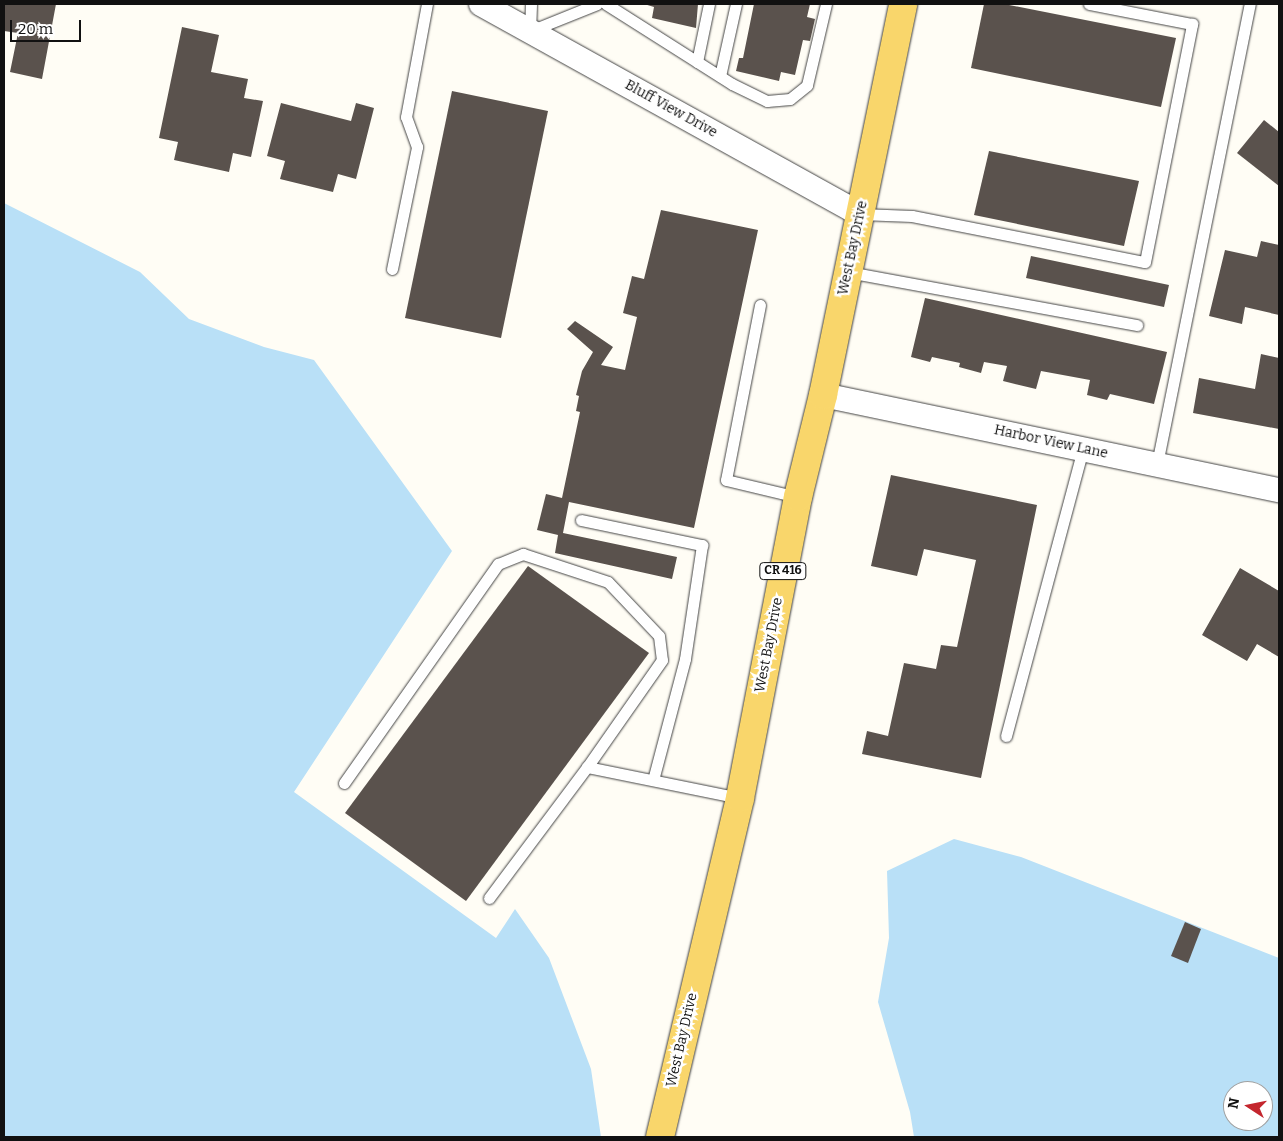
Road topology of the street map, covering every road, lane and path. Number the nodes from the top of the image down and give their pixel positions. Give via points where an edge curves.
1 (427, 4) edge
2 (481, 4) edge
3 (531, 4) edge
4 (597, 4) edge
5 (606, 4) edge
6 (709, 4) edge
7 (736, 4) edge
8 (826, 4) edge
9 (903, 4) edge
10 (1089, 4) edge
11 (1250, 4) edge
12 (530, 31) junction
13 (697, 62) junction
14 (720, 76) junction
15 (860, 214) junction
16 (392, 268) dead end
17 (848, 272) junction
18 (760, 305) dead end
19 (1137, 326) dead end
20 (823, 394) junction
21 (1083, 449) junction
22 (1156, 464) junction
23 (1279, 490) edge
24 (798, 497) junction
25 (581, 520) dead end
26 (1006, 736) dead end
27 (587, 767) junction
28 (653, 780) junction
29 (344, 783) dead end
30 (740, 798) junction
31 (489, 898) dead end
32 (660, 1137) edge

1 - 16 lane via 406,117 417,146
2 - 12 street, Bluff View Drive
3 - 12 lane
4 - 12 lane
5 - 13 lane
6 - 13 lane
7 - 14 lane
8 - 14 lane via 807,85 790,99 766,101
9 - 15 main road, West Bay Drive / CR 416
10 - 15 lane via 1192,24 1146,262 912,216
11 - 22 lane
12 - 15 street, Bluff View Drive
13 - 14 lane
15 - 17 main road, West Bay Drive / CR 416
17 - 19 lane
17 - 20 main road, West Bay Drive / CR 416
18 - 24 lane via 726,480
20 - 21 street, Harbor View Lane
20 - 24 main road, West Bay Drive / CR 416
21 - 22 street, Harbor View Lane
21 - 26 lane
22 - 23 street, Harbor View Lane
24 - 30 main road, West Bay Drive / CR 416
25 - 28 lane via 702,545 685,659
27 - 28 lane
27 - 29 lane via 662,660 659,636 608,582 523,554 498,564
27 - 31 lane
28 - 30 lane
30 - 32 main road, West Bay Drive / CR 416

